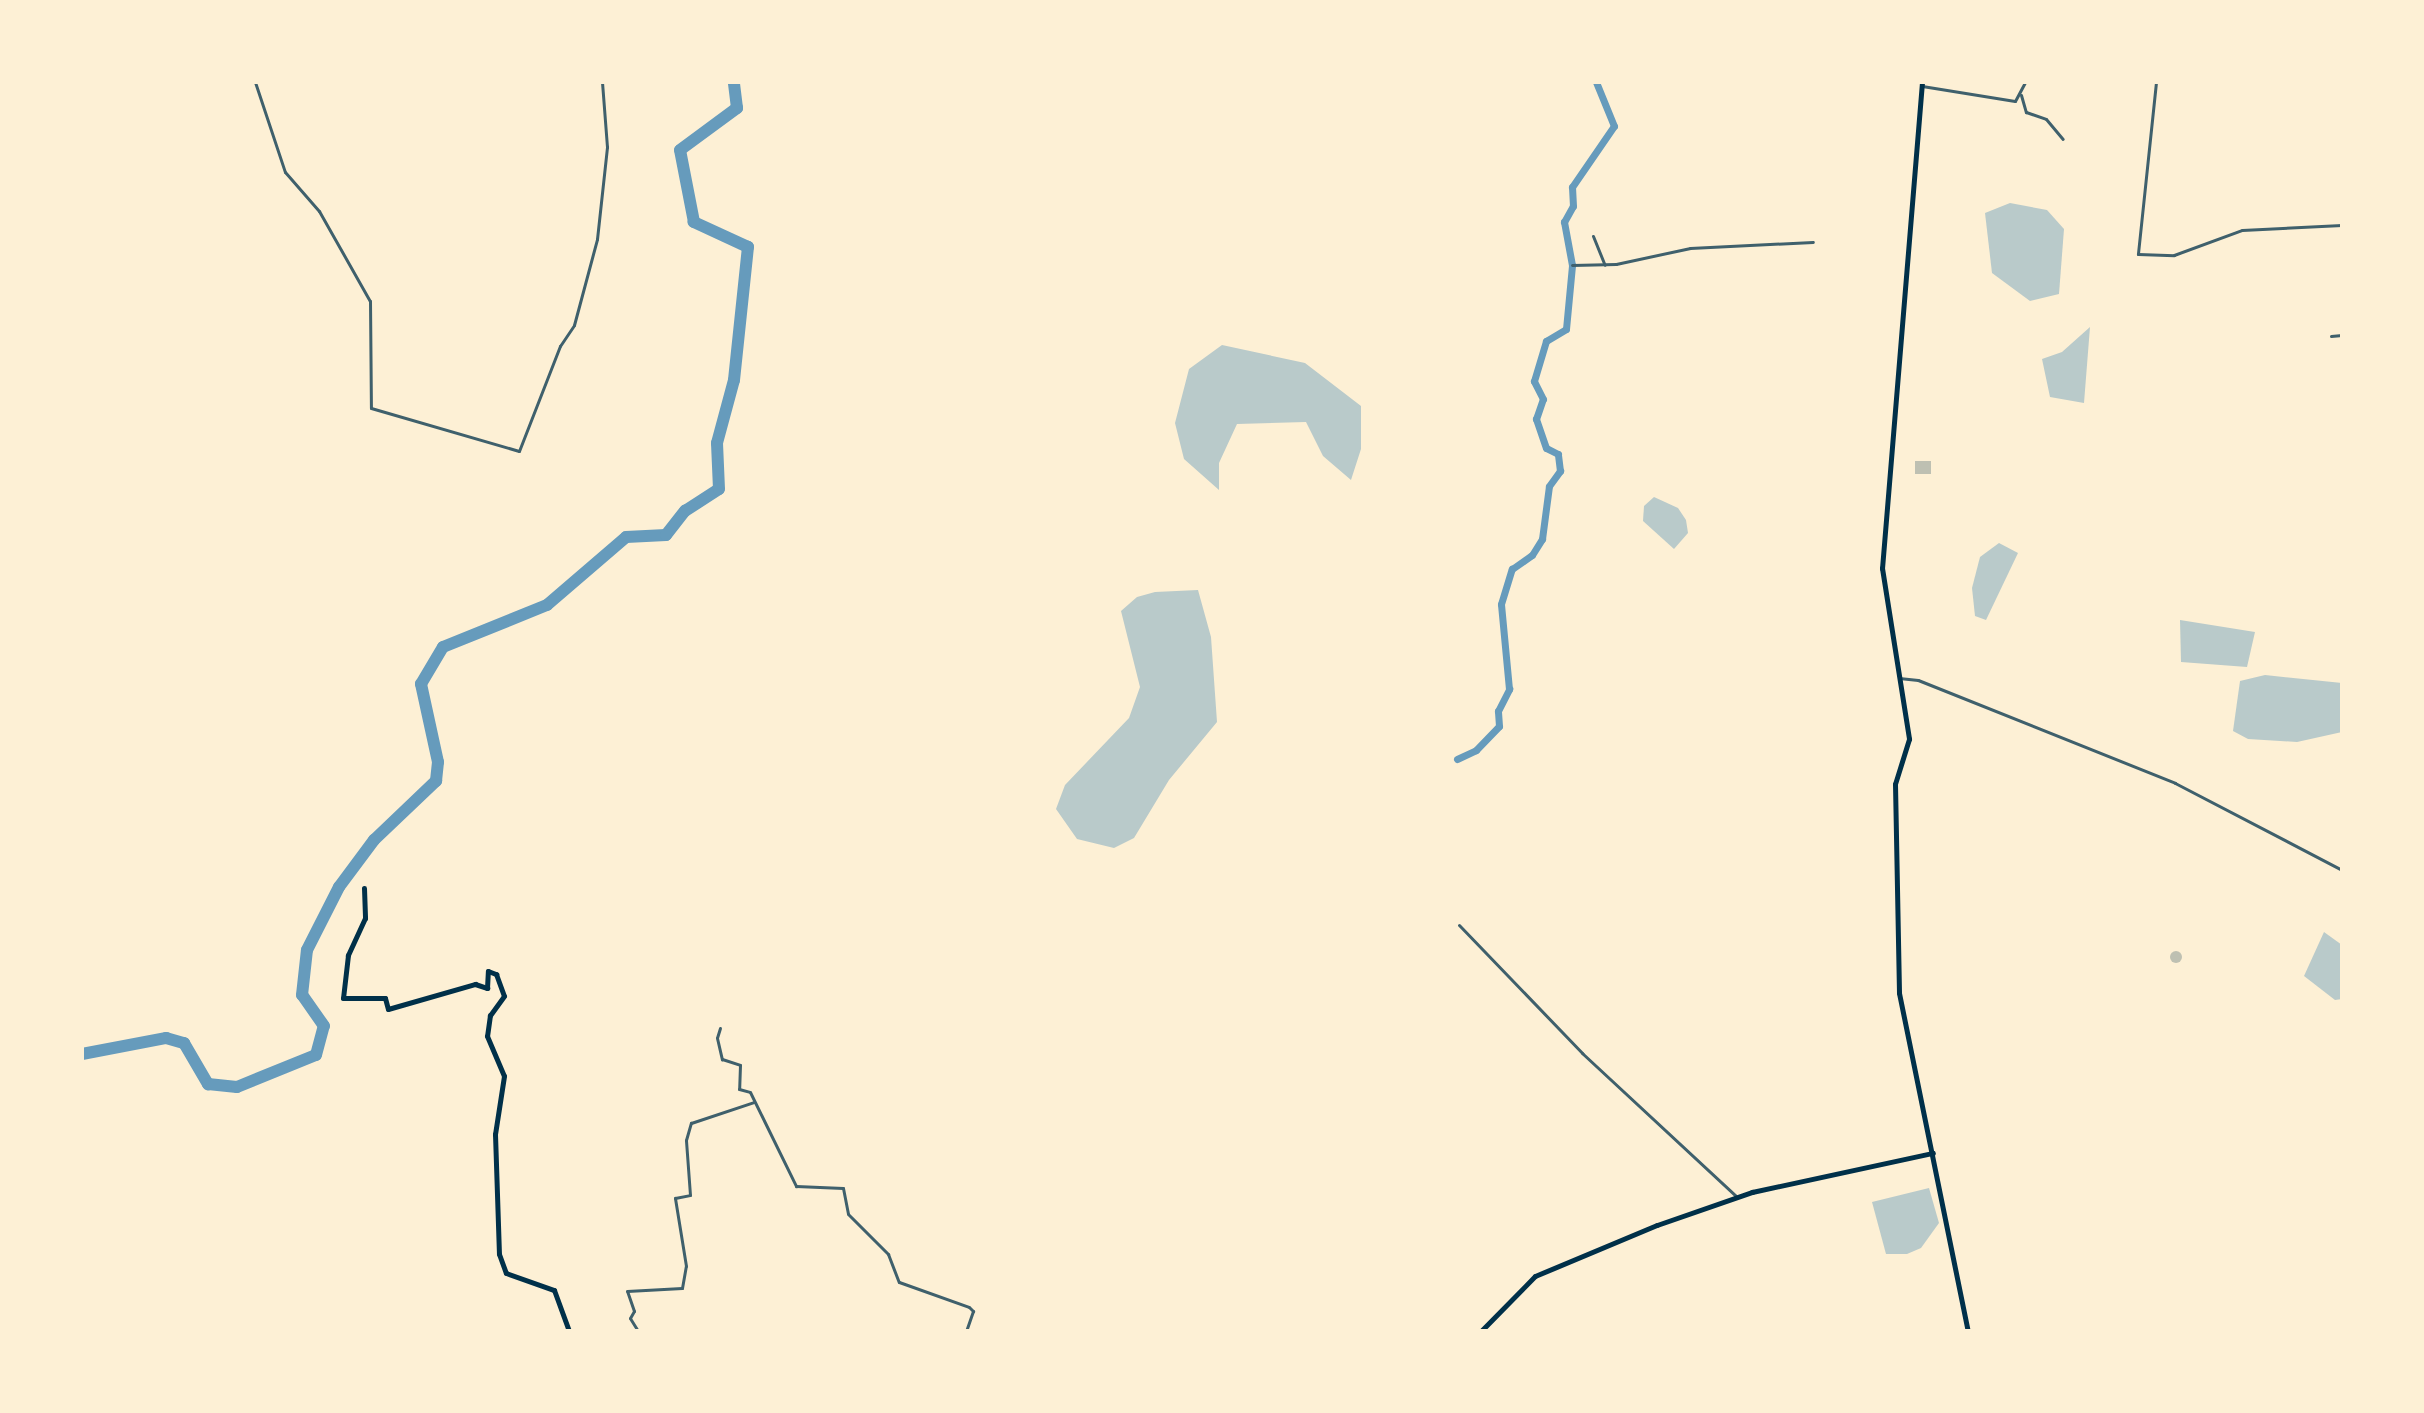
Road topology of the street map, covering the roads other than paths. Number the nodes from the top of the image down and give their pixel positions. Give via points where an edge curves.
1 (255, 82) edge
2 (602, 82) edge
3 (2025, 82) edge
4 (2156, 82) edge
5 (1922, 84) edge
6 (2021, 95) junction
7 (2063, 139) dead end
8 (2342, 225) edge
9 (1593, 236) dead end
10 (1813, 242) dead end
11 (1572, 265) dead end
12 (1605, 265) junction
13 (2342, 335) edge
14 (2331, 336) dead end
15 (1898, 678) junction
16 (2342, 870) edge
17 (364, 888) dead end
18 (1459, 925) dead end
19 (720, 1028) dead end
20 (754, 1102) junction
21 (1933, 1153) junction
22 (1736, 1196) junction
23 (569, 1331) edge
24 (638, 1331) edge
25 (966, 1331) edge
26 (1481, 1331) edge
27 (1968, 1331) edge

1 - 2 street via 285,172 319,211 370,301 371,408 519,451 560,346 577,317 597,239 607,147
3 - 6 street
4 - 8 street via 2141,186 2138,254 2174,255 2242,230
5 - 6 street via 2015,101
5 - 15 main road via 1917,193 1882,553
6 - 7 street via 2026,112 2046,119
9 - 12 street
10 - 12 street via 1680,249
11 - 12 street
13 - 14 street
15 - 16 street via 1918,680 2175,783
15 - 21 main road via 1909,739 1895,784 1899,993
17 - 23 main road via 365,918 348,955 343,998 385,998 388,1009 475,984 487,988 488,971 496,974 504,996 490,1015 487,1036 504,1076 495,1134 499,1254 506,1273 554,1290
18 - 22 street via 1582,1053
19 - 20 street via 722,1059 740,1065 739,1089 750,1092
20 - 24 street via 691,1123 686,1140 690,1195 675,1198 686,1266 682,1288 627,1291 634,1311 630,1318
20 - 25 street via 796,1186 843,1188 848,1214 888,1254 899,1282 972,1309
21 - 22 main road
21 - 27 main road
22 - 26 main road via 1535,1276

